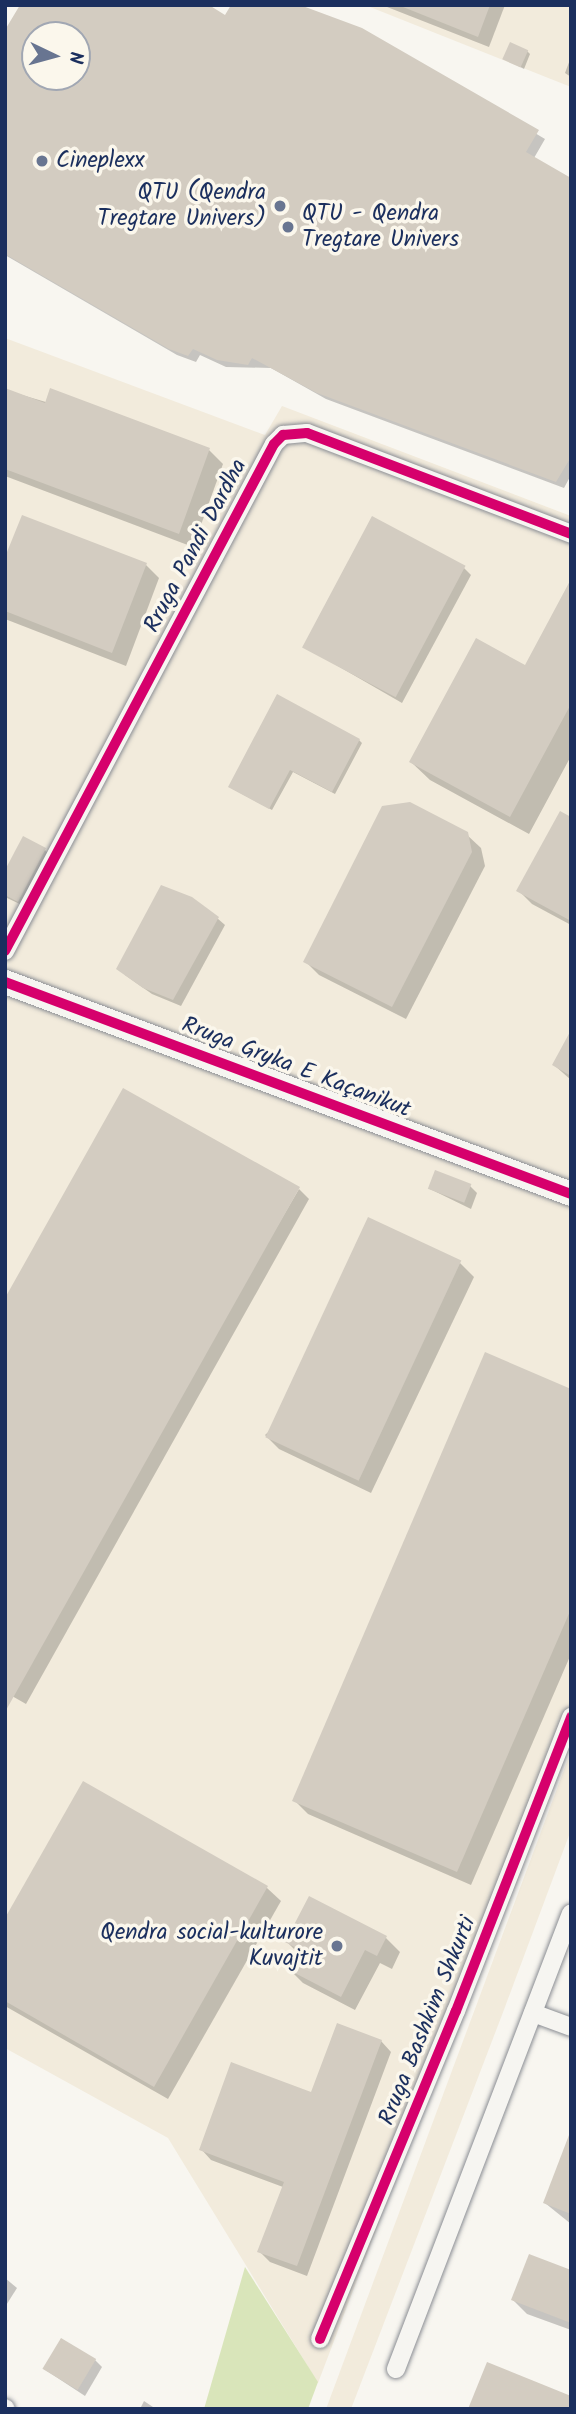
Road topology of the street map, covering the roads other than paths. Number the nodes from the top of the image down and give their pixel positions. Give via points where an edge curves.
1 (571, 534) edge
2 (5, 951) edge
3 (5, 982) edge
4 (571, 1194) edge
5 (571, 1717) edge
6 (571, 1913) edge
7 (533, 2013) junction
8 (571, 2027) edge
9 (320, 2340) dead end
10 (396, 2369) dead end

1 - 2 street, Rruga Pandi Dardha via 307,433 283,436 274,444
3 - 4 street, Rruga Gryka E Kaçanikut
5 - 9 street, Rruga Bashkim Shkurti
6 - 7 street
7 - 8 street
7 - 10 street

